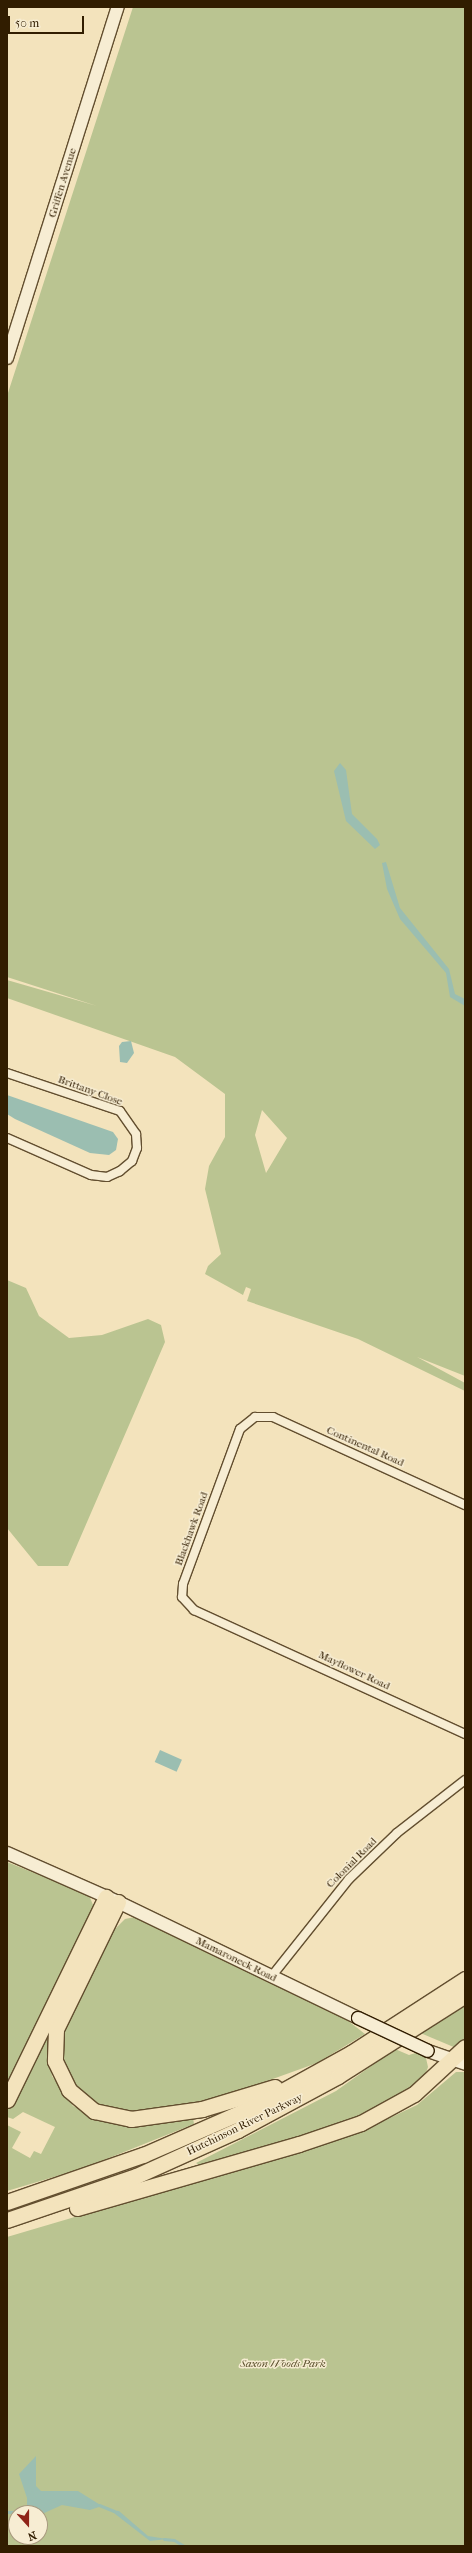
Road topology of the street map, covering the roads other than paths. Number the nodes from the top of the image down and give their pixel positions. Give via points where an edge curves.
1 (118, 7) edge
2 (7, 358) edge
3 (7, 1073) edge
4 (7, 1138) edge
5 (255, 1417) joint
6 (465, 1505) edge
7 (234, 1628) joint
8 (465, 1734) edge
9 (465, 1780) edge
10 (7, 1853) edge
11 (112, 1899) junction
12 (271, 1977) junction
13 (465, 1979) edge
14 (465, 1995) edge
15 (465, 2047) edge
16 (458, 2062) edge
17 (322, 2070) junction
18 (7, 2100) edge
19 (7, 2202) edge
20 (7, 2221) edge

1 - 2 street, Griffen Avenue
3 - 4 street, Brittany Close via 120,1111 136,1134 136,1148 132,1161 107,1177 91,1175
5 - 6 street, Continental Road via 273,1417
5 - 7 street, Blackhawk Road via 240,1429 182,1594 185,1603 194,1610
7 - 8 street, Mayflower Road
9 - 12 street, Colonial Road via 398,1834 349,1879
10 - 11 street, Mamaroneck Road
11 - 12 street, Mamaroneck Road
11 - 17 highway via 56,2029 54,2046 58,2069 68,2090 80,2102 110,2117 152,2117 234,2101
11 - 18 highway
12 - 16 street, Mamaroneck Road, bridge via 428,2051
13 - 17 highway, Hutchinson River Parkway
14 - 20 highway, Hutchinson River Parkway via 338,2076 238,2130 136,2176
15 - 16 highway
16 - 20 highway via 378,2116 346,2129 48,2216
17 - 19 highway, Hutchinson River Parkway via 255,2106 177,2141 81,2178

